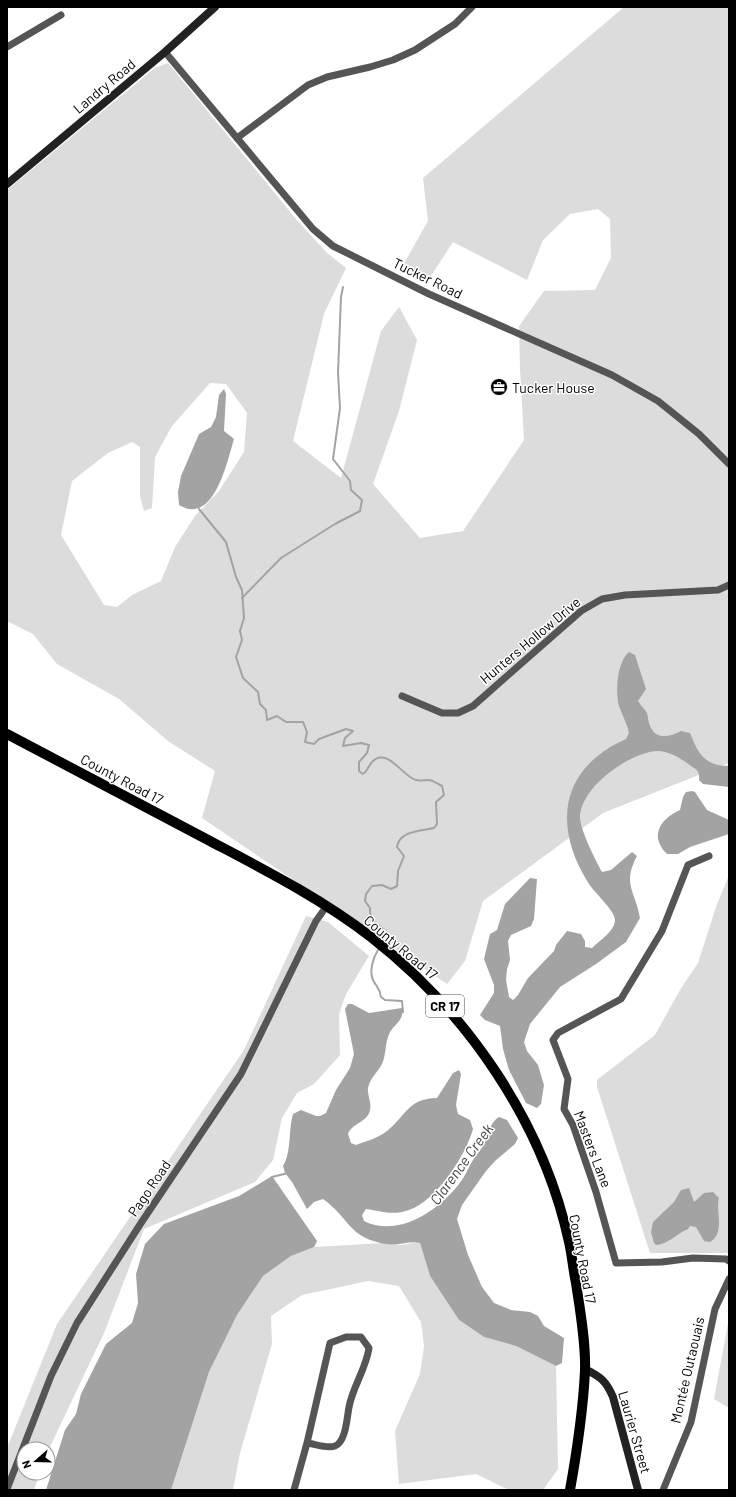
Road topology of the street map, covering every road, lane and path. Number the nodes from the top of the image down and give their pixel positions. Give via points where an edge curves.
1 (215, 7) edge
2 (472, 7) edge
3 (62, 15) dead end
4 (7, 48) edge
5 (165, 52) junction
6 (237, 138) junction
7 (7, 184) edge
8 (729, 464) edge
9 (729, 585) edge
10 (402, 696) dead end
11 (7, 734) edge
12 (709, 856) dead end
13 (326, 907) junction
14 (729, 1261) edge
15 (729, 1279) edge
16 (585, 1369) junction
17 (307, 1443) junction
18 (7, 1490) edge
19 (294, 1490) edge
20 (570, 1490) edge
21 (638, 1490) edge
22 (663, 1490) edge

1 - 5 main road, Landry Road
2 - 6 street via 454,24 415,50 393,60 327,77 308,85
3 - 4 street
5 - 6 street, Tucker Road
5 - 7 main road, Landry Road
6 - 8 street, Tucker Road via 313,229 333,246 429,294 612,375 658,401 699,434
9 - 10 street, Hunters Hollow Drive via 718,590 625,595 602,599 581,611 473,706 458,713 442,713
11 - 13 main road, County Road 17 / CR 17 via 263,869
12 - 14 street, Masters Lane via 688,865 662,931 621,999 558,1033 553,1040 568,1079 564,1109 573,1126 596,1192 616,1263 693,1258
13 - 16 main road, County Road 17 / CR 17 via 369,935 430,989 457,1019 502,1082 537,1146 550,1179 568,1240 579,1305
13 - 18 street, Pago Road via 316,921 241,1074 140,1223 77,1323 51,1376
15 - 22 street, Montée Outaouais via 715,1308 690,1422
16 - 20 main road, County Road 17 / CR 17 via 579,1442
16 - 21 main road, Laurier Street via 601,1377 608,1385
17 - 17 street via 330,1343 346,1337 361,1337 368,1348 367,1360 350,1403 342,1440 336,1446 328,1447
17 - 19 street

